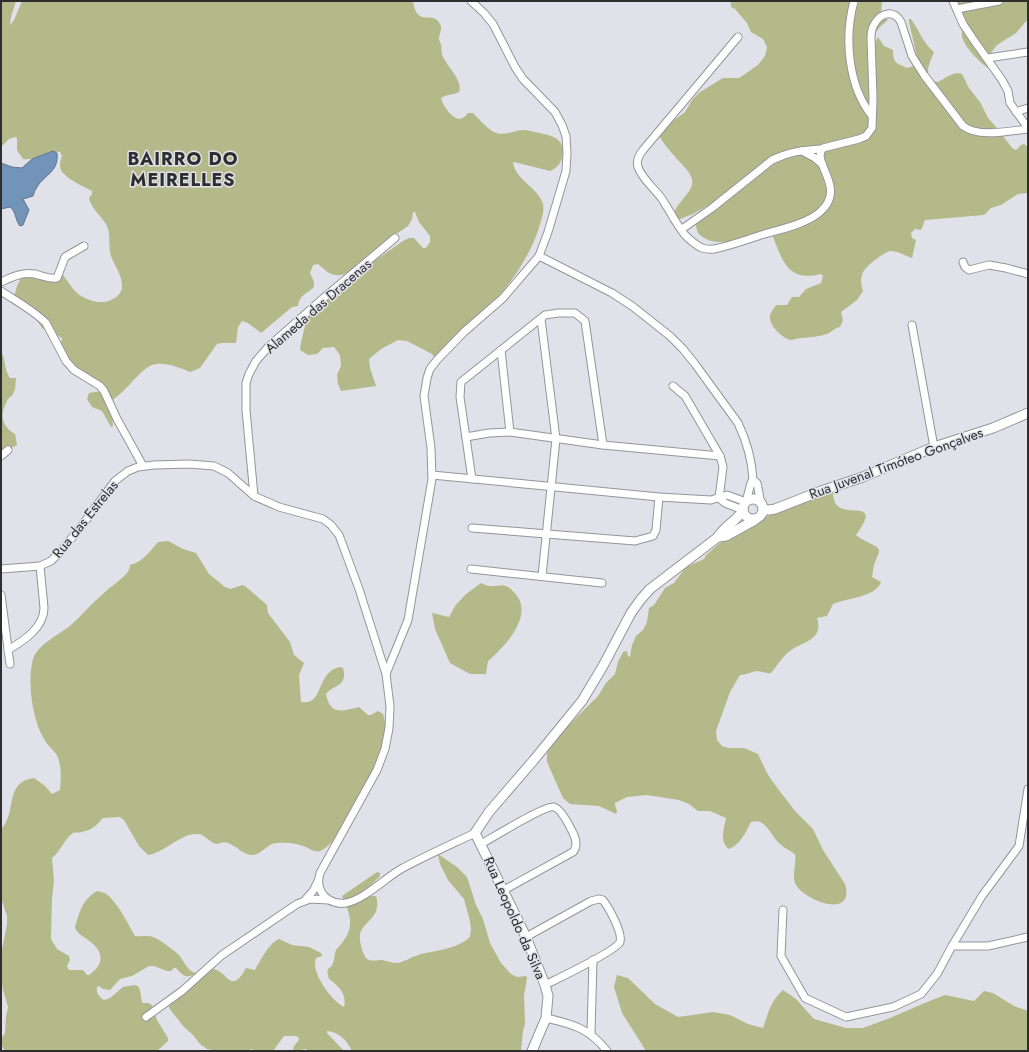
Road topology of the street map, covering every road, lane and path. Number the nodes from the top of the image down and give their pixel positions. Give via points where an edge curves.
1 (471, 1) edge
2 (854, 1) edge
3 (953, 1) edge
4 (999, 1) edge
5 (957, 9) junction
6 (738, 37) dead end
7 (1028, 52) edge
8 (988, 58) junction
9 (1028, 108) edge
10 (1016, 112) junction
11 (872, 116) junction
12 (1028, 129) edge
13 (821, 149) junction
14 (802, 150) junction
15 (822, 164) junction
16 (682, 229) junction
17 (395, 238) dead end
18 (84, 246) dead end
19 (539, 256) junction
20 (963, 262) dead end
21 (1028, 274) edge
22 (1, 282) edge
23 (1, 291) edge
24 (541, 319) junction
25 (912, 326) dead end
26 (501, 350) junction
27 (673, 386) dead end
28 (1028, 413) edge
29 (510, 432) junction
30 (466, 438) junction
31 (556, 439) junction
32 (603, 445) junction
33 (934, 448) junction
34 (8, 450) dead end
35 (1, 456) edge
36 (720, 456) junction
37 (143, 466) junction
38 (432, 475) junction
39 (472, 479) junction
40 (753, 480) junction
41 (551, 487) junction
42 (254, 496) junction
43 (659, 497) junction
44 (719, 498) junction
45 (744, 506) junction
46 (762, 506) junction
47 (755, 520) junction
48 (472, 528) dead end
49 (547, 534) junction
50 (718, 537) junction
51 (40, 566) junction
52 (1, 569) edge
53 (471, 569) dead end
54 (542, 576) junction
55 (602, 583) dead end
56 (1, 595) edge
57 (8, 650) junction
58 (10, 664) dead end
59 (386, 674) junction
60 (1028, 789) edge
61 (475, 832) junction
62 (481, 844) junction
63 (318, 881) junction
64 (504, 890) junction
65 (329, 900) junction
66 (304, 901) junction
67 (783, 910) dead end
68 (526, 937) junction
69 (1028, 937) edge
70 (952, 946) junction
71 (593, 960) junction
72 (545, 985) junction
73 (146, 1017) dead end
74 (546, 1018) junction
75 (591, 1033) junction
76 (532, 1051) edge
77 (607, 1051) edge

1 - 19 street via 493,24 523,79 555,112 566,136 566,171
2 - 11 street via 849,28 849,47 856,88 865,108
3 - 5 street
4 - 5 street
5 - 8 street via 973,39
6 - 16 street via 642,150 638,159 642,174
7 - 8 street
8 - 10 street via 1008,91 1010,103
9 - 10 street
10 - 12 street
11 - 12 street via 872,30 879,19 893,13 901,22 908,47 917,64 963,126 980,132
11 - 13 street via 872,128 866,136
13 - 14 street
13 - 15 street
14 - 15 street
14 - 16 street via 772,160
15 - 16 street via 829,179 830,196 824,207 814,216 714,249 702,248
17 - 42 street, Alameda das Dracenas via 269,346 256,361 246,383
18 - 22 street via 65,257 57,278 20,274
19 - 38 street via 512,290 450,346 430,369 424,396
19 - 40 street via 612,293 670,336 683,349 738,423 748,447
20 - 21 street via 969,270 990,265
23 - 37 street via 41,318 66,361 74,370 100,386
24 - 26 street
24 - 31 street
24 - 32 street via 545,315 574,313 585,322
25 - 33 street
26 - 29 street
26 - 30 street via 461,382 460,396
27 - 36 street via 685,396
28 - 33 street, Rua Juvenal Timóteo Gonçalves
29 - 30 street
29 - 31 street
30 - 39 street
31 - 32 street
31 - 41 street
32 - 36 street
33 - 46 street, Rua Juvenal Timóteo Gonçalves via 775,509 769,510
34 - 35 street
36 - 44 street via 722,467
37 - 42 street via 214,466 228,473
37 - 51 street, Rua das Estrelas via 128,471 115,481 61,552
38 - 39 street
38 - 59 street via 408,620
39 - 41 street
40 - 45 street
40 - 46 street via 757,483
41 - 43 street
41 - 49 street
42 - 59 street via 280,507 323,518 339,535
43 - 44 street via 711,500
43 - 49 street via 656,530 653,536 645,539 635,541
44 - 45 street via 727,496
45 - 46 street via 754,499
45 - 47 street via 747,518
45 - 50 street via 740,515
46 - 47 street via 760,517
47 - 50 street via 726,536
48 - 49 street
49 - 54 street
50 - 61 street via 650,589 641,599 582,701
51 - 52 street, Rua das Estrelas
51 - 57 street via 44,615 35,630
53 - 54 street
54 - 55 street
56 - 57 street
57 - 58 street
59 - 63 street via 390,706 385,749 377,770 328,857
60 - 70 street via 1019,846 982,896
61 - 62 street, Rua Leopoldo da Silva
61 - 65 street via 399,870 353,901 337,903
62 - 64 street, Rua Leopoldo da Silva
62 - 64 street via 553,807 571,828 576,846 572,852
63 - 65 street via 322,892
63 - 66 street
64 - 68 street, Rua Leopoldo da Silva
65 - 66 street
66 - 73 street via 222,955
67 - 70 street via 781,956 805,998 846,1017 893,1007 921,994 937,974
68 - 71 street via 591,901 603,900 620,933 620,942
68 - 72 street, Rua Leopoldo da Silva
69 - 70 street via 988,946
71 - 72 street
71 - 75 street
72 - 74 street, Rua Leopoldo da Silva via 548,996
74 - 75 street
74 - 76 street, Rua Leopoldo da Silva
75 - 77 street

